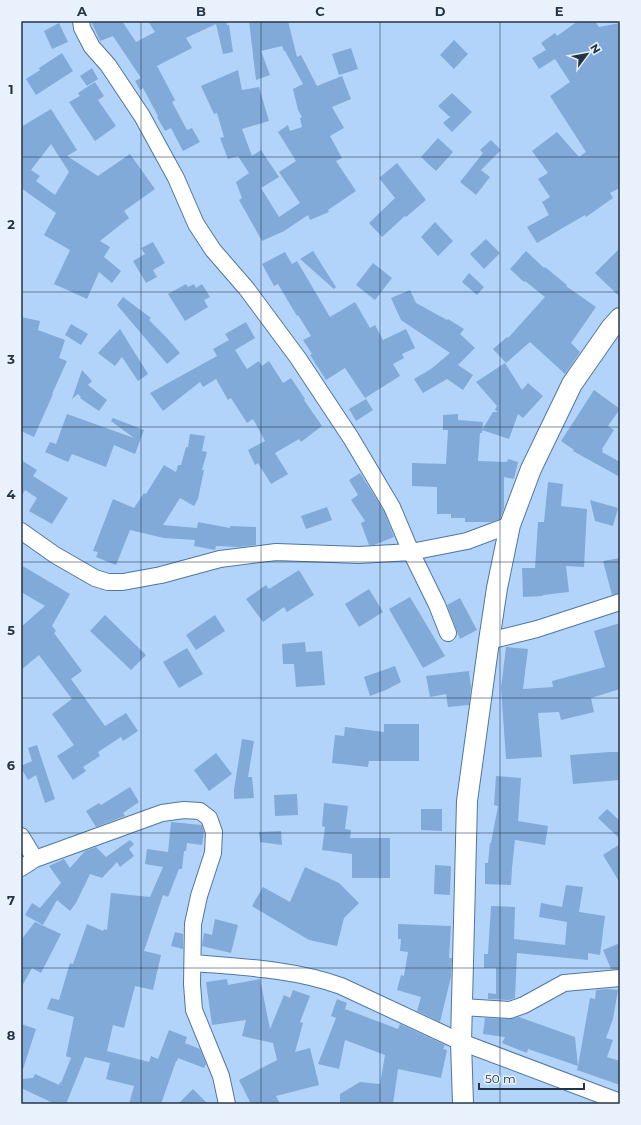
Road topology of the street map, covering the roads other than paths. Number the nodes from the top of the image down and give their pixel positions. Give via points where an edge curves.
1 (81, 21) edge
2 (620, 318) edge
3 (510, 525) junction
4 (21, 531) edge
5 (411, 552) junction
6 (620, 602) edge
7 (448, 633) dead end
8 (489, 641) junction
9 (21, 836) edge
10 (35, 859) junction
11 (21, 868) edge
12 (193, 963) junction
13 (620, 978) edge
14 (462, 1007) junction
15 (461, 1042) junction
16 (620, 1102) edge
17 (227, 1104) edge
18 (462, 1104) edge

1 - 5 street via 92,47 108,65 142,116 176,178 196,224 213,250 246,288 298,358 342,425 392,507
2 - 3 main road via 572,384 531,469
3 - 5 street via 466,541
3 - 8 main road
4 - 5 street via 55,555 95,578 108,582 161,575 220,559 276,552 359,555
5 - 7 street
6 - 8 street via 537,629
8 - 14 main road via 467,801
9 - 10 street
10 - 11 street
10 - 12 street via 162,813 200,811 209,818 214,839 213,853 193,924
12 - 15 street via 278,970 327,981
12 - 17 street via 194,1010 221,1076
13 - 14 street via 564,983 510,1010
14 - 15 main road
15 - 16 street
15 - 18 main road

